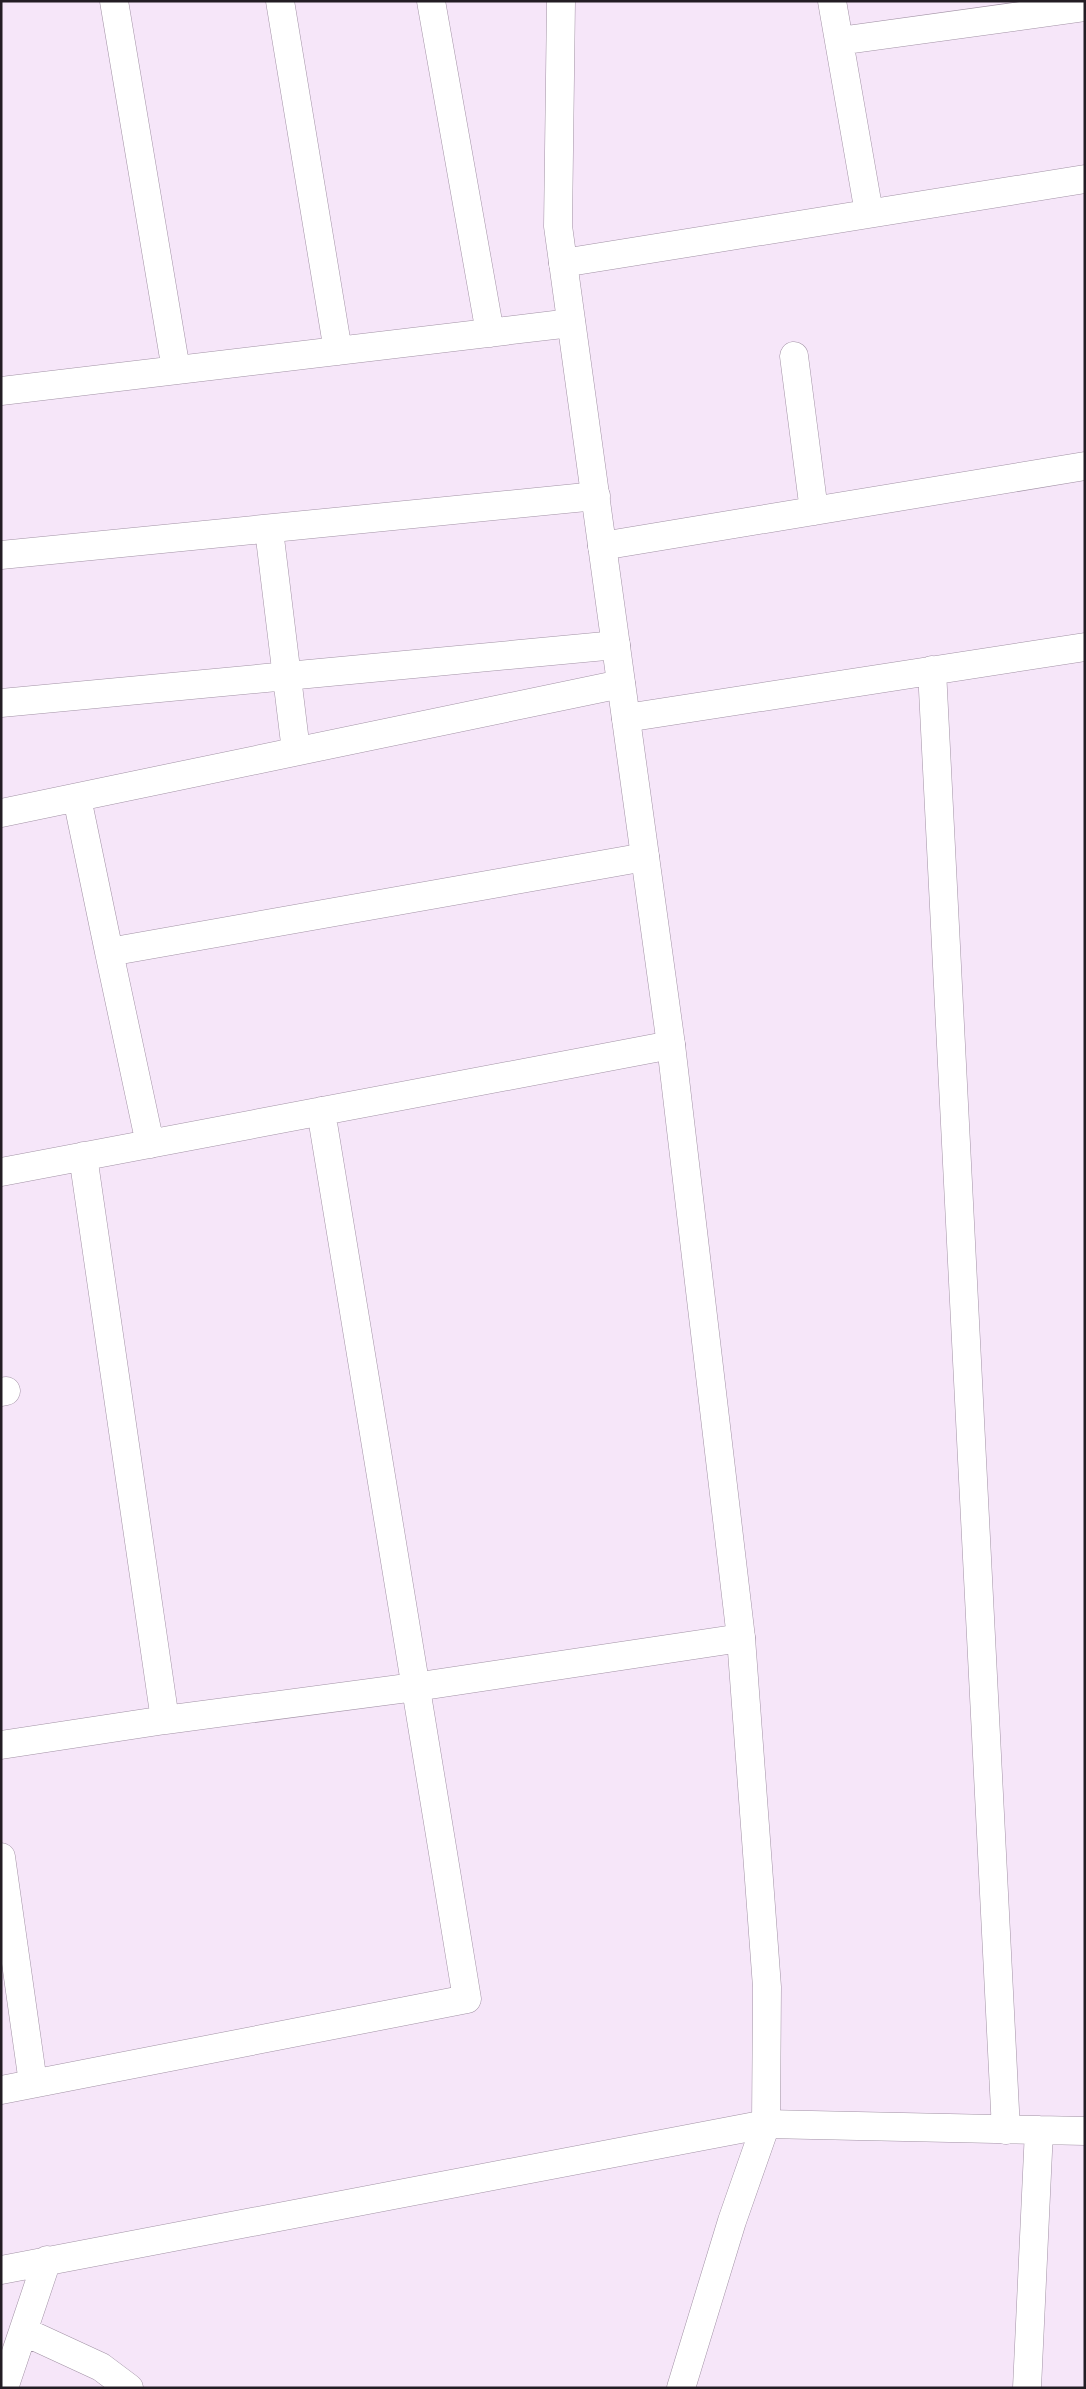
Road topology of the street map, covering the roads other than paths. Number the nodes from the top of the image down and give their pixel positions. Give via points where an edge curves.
1 (114, 1) edge
2 (280, 1) edge
3 (431, 1) edge
4 (561, 1) edge
5 (832, 1) edge
6 (1085, 6) edge
7 (839, 41) junction
8 (1085, 179) edge
9 (869, 214) junction
10 (563, 264) junction
11 (572, 323) junction
12 (490, 333) junction
13 (338, 351) junction
14 (794, 356) dead end
15 (176, 370) junction
16 (1, 390) edge
17 (1085, 466) edge
18 (596, 496) junction
19 (814, 510) junction
20 (269, 530) junction
21 (602, 546) junction
22 (1, 555) edge
23 (616, 645) junction
24 (1085, 647) edge
25 (932, 670) junction
26 (287, 676) junction
27 (621, 684) junction
28 (1, 703) edge
29 (626, 718) junction
30 (296, 751) junction
31 (77, 798) junction
32 (1, 813) edge
33 (645, 857) junction
34 (109, 952) junction
35 (671, 1045) junction
36 (321, 1111) junction
37 (150, 1144) junction
38 (83, 1156) junction
39 (1, 1172) edge
40 (741, 1638) junction
41 (415, 1687) junction
42 (165, 1720) junction
43 (1, 1745) edge
44 (1, 1857) edge
45 (33, 2083) junction
46 (1, 2090) edge
47 (766, 2124) junction
48 (1006, 2130) junction
49 (1039, 2130) junction
50 (1085, 2131) edge
51 (47, 2260) junction
52 (1, 2270) edge
53 (23, 2331) junction
54 (4, 2388) edge
55 (129, 2388) edge
56 (681, 2388) edge
57 (1027, 2388) edge

1 - 15 street
2 - 13 street
3 - 12 street
4 - 10 street via 558,226
5 - 7 street
6 - 7 street
7 - 9 street
8 - 9 street
9 - 10 street
10 - 11 street
11 - 12 street
11 - 18 street
12 - 13 street
13 - 15 street
14 - 19 street
15 - 16 street
17 - 19 street
18 - 20 street
18 - 21 street
19 - 21 street
20 - 22 street
20 - 26 street
21 - 23 street
23 - 26 street
23 - 27 street
24 - 25 street
25 - 29 street
25 - 48 street
26 - 28 street
26 - 30 street
27 - 29 street
27 - 30 street
29 - 33 street
30 - 31 street
31 - 32 street
31 - 34 street
33 - 34 street
33 - 35 street
34 - 37 street
35 - 36 street
35 - 40 street
36 - 37 street
36 - 41 street
37 - 38 street
38 - 39 street
38 - 42 street
40 - 41 street
40 - 47 street via 767,1987
41 - 42 street
41 - 45 street via 467,1999
42 - 43 street
44 - 45 street
45 - 46 street
47 - 48 street
47 - 51 street
47 - 56 street via 732,2221
48 - 49 street
49 - 50 street
49 - 57 street
51 - 52 street
51 - 53 street
53 - 54 street
53 - 55 street via 101,2367

